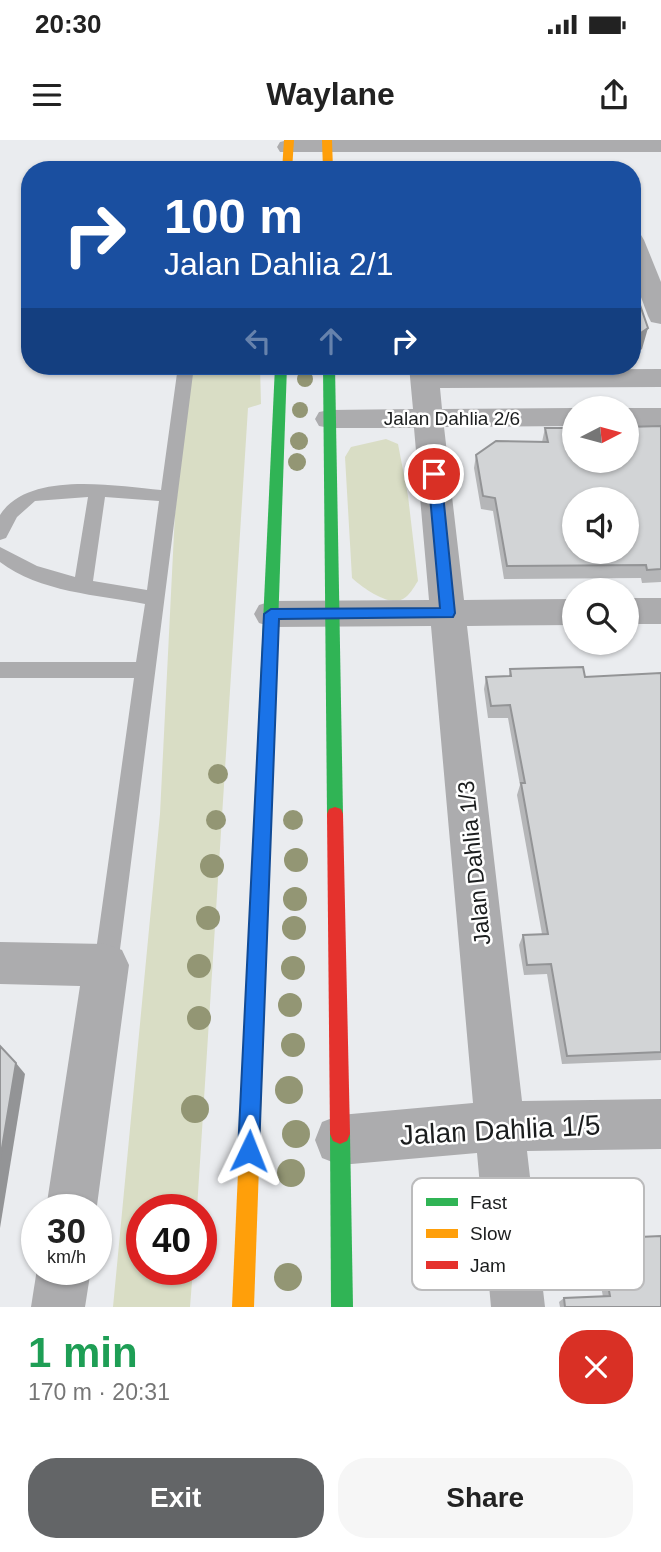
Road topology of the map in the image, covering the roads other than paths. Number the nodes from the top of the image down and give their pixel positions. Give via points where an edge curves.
1 (289, 143) edge
2 (327, 143) edge
3 (401, 143) edge
4 (593, 145) junction
5 (661, 145) edge
6 (288, 161) edge
7 (328, 161) edge
8 (402, 161) edge
9 (601, 161) edge
10 (641, 264) edge
11 (661, 316) edge
12 (185, 375) edge
13 (281, 375) edge
14 (329, 375) edge
15 (661, 378) edge
16 (425, 388) edge
17 (562, 415) edge
18 (639, 417) edge
19 (661, 417) edge
20 (331, 419) junction
21 (97, 492) junction
22 (169, 496) junction
23 (0, 534) edge
24 (0, 553) edge
25 (83, 584) junction
26 (156, 599) junction
27 (639, 611) edge
28 (661, 611) edge
29 (562, 612) edge
30 (448, 613) junction
31 (271, 614) junction
32 (333, 614) junction
33 (0, 670) edge
34 (145, 670) junction
35 (0, 963) edge
36 (106, 965) junction
37 (661, 1124) edge
38 (501, 1126) junction
39 (340, 1140) junction
40 (506, 1178) edge
41 (74, 1194) edge
42 (61, 1285) edge
43 (58, 1307) edge
44 (243, 1307) edge
45 (342, 1307) edge

1 - 2 street
1 - 6 street
2 - 3 street
2 - 7 street
3 - 4 street
3 - 8 street
4 - 5 street
4 - 9 street
10 - 11 street
12 - 22 lane
13 - 31 street
14 - 20 street
15 - 16 street
16 - 17 street, Jalan Dahlia 2/6
16 - 20 street, Jalan Dahlia 2/6
16 - 30 street, Jalan Dahlia 1/3
18 - 19 street
20 - 32 street
21 - 22 lane
21 - 23 lane via 29,497 5,518
21 - 25 lane
22 - 26 lane
24 - 25 lane via 43,575
25 - 26 lane
26 - 34 lane
27 - 28 street
29 - 30 street
30 - 32 street
30 - 38 street, Jalan Dahlia 1/3
31 - 32 street
31 - 44 street
32 - 39 street
33 - 34 lane
34 - 36 lane
35 - 36 street
36 - 41 street
37 - 38 street, Jalan Dahlia 1/5
38 - 39 street, Jalan Dahlia 1/5
38 - 40 street, Jalan Dahlia 1/3
39 - 45 street
42 - 43 street

